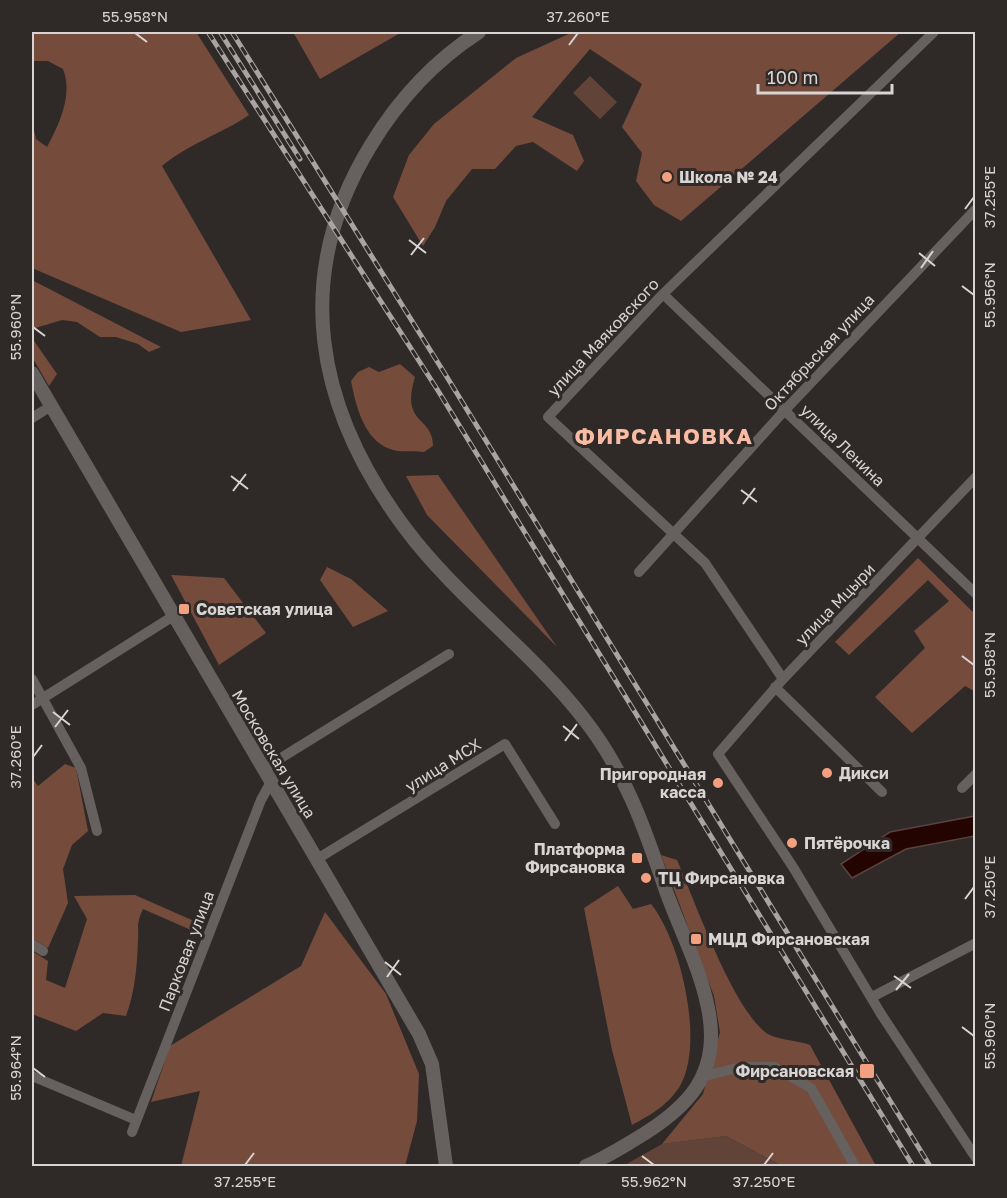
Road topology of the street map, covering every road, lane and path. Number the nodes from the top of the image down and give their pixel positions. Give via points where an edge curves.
1 (479, 32) edge
2 (934, 32) edge
3 (975, 209) edge
4 (663, 294) junction
5 (32, 374) edge
6 (51, 406) junction
7 (785, 410) junction
8 (32, 418) edge
9 (975, 477) edge
10 (675, 533) junction
11 (919, 539) junction
12 (639, 572) dead end
13 (975, 594) edge
14 (175, 615) junction
15 (449, 654) dead end
16 (32, 679) edge
17 (783, 679) junction
18 (775, 687) junction
19 (43, 698) junction
20 (32, 705) edge
21 (262, 766) junction
22 (975, 774) edge
23 (271, 782) junction
24 (962, 788) dead end
25 (882, 792) dead end
26 (555, 824) dead end
27 (97, 831) dead end
28 (317, 859) junction
29 (975, 943) edge
30 (32, 944) edge
31 (43, 951) dead end
32 (872, 997) junction
33 (32, 1076) edge
34 (701, 1077) junction
35 (136, 1120) junction
36 (132, 1132) dead end
37 (975, 1158) edge
38 (446, 1167) edge
39 (586, 1167) edge
40 (855, 1167) edge

1 - 34 street via 429,71 385,122 352,179 327,246 322,288 332,387 350,440 378,491 408,533 582,716 607,750 633,798 709,1010 709,1059
2 - 4 street, улица Маяковского
3 - 7 street, Октябрьская улица
4 - 7 street, улица Ленина
4 - 10 street, улица Маяковского via 548,417
5 - 6 street, Московская улица
6 - 8 street
6 - 14 street, Московская улица
7 - 10 street, Октябрьская улица
7 - 11 street, улица Ленина
9 - 11 street, улица Мцыри
10 - 12 street, Октябрьская улица
10 - 17 street, улица Маяковского via 705,563
11 - 13 street, улица Ленина
11 - 17 street, улица Мцыри
14 - 19 street
14 - 21 street, Московская улица
15 - 21 street via 268,766
16 - 19 street
17 - 18 street, улица Мцыри
18 - 25 street
18 - 32 street, улица Мцыри via 718,754
19 - 20 street
19 - 27 street via 81,768
21 - 23 street, Московская улица
22 - 24 street
23 - 28 street, Московская улица
23 - 35 street, Парковая улица
26 - 28 street, улица МСХ via 505,744
28 - 38 street, Московская улица via 428,1054
29 - 32 street
30 - 31 street
32 - 37 street
33 - 35 street
34 - 39 street via 678,1111
34 - 40 street via 741,1067 774,1067 811,1088
35 - 36 street, Парковая улица

